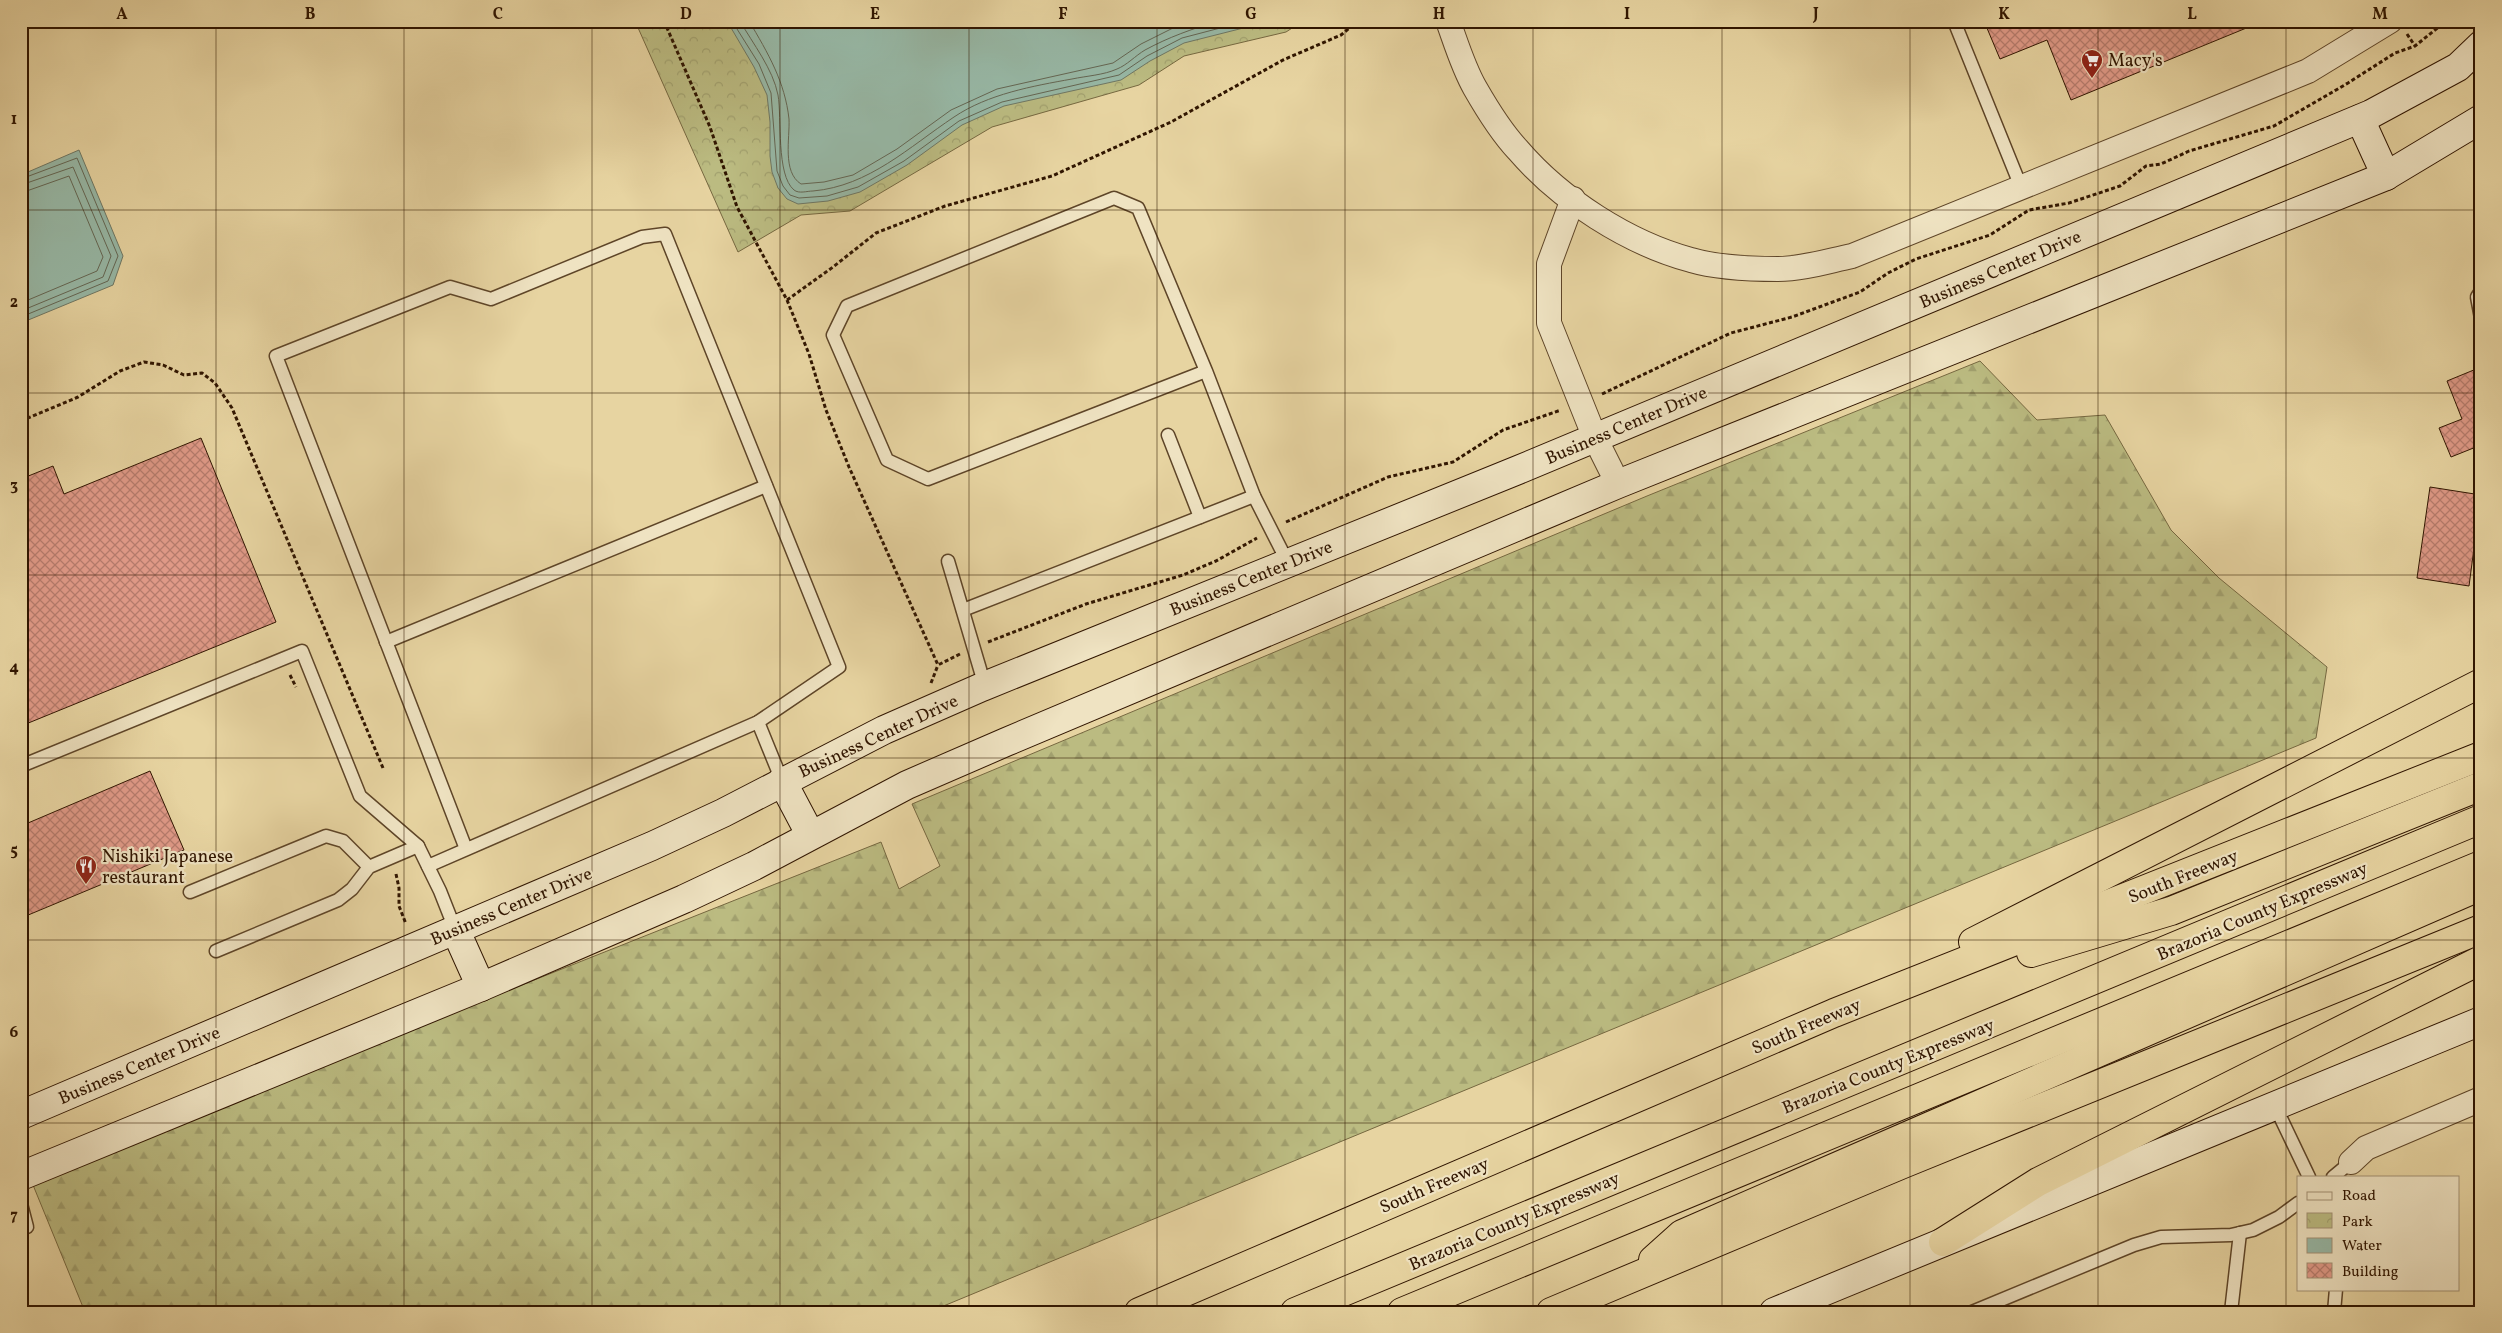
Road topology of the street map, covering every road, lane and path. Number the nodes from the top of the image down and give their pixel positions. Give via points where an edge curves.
1 (664, 21) edge
2 (1358, 21) edge
3 (1448, 21) edge
4 (1954, 21) edge
5 (2390, 21) edge
6 (2446, 21) edge
7 (2481, 45) edge
8 (2360, 119) junction
9 (2481, 119) edge
10 (2386, 176) junction
11 (2021, 187) junction
12 (1573, 199) junction
13 (2481, 291) edge
14 (787, 300) junction
15 (2481, 318) edge
16 (1206, 371) junction
17 (1582, 404) junction
18 (21, 421) edge
19 (1168, 435) dead end
20 (1595, 438) junction
21 (1618, 484) junction
22 (766, 486) junction
23 (1254, 496) junction
24 (1200, 517) junction
25 (1271, 530) junction
26 (948, 561) dead end
27 (1288, 563) junction
28 (963, 610) junction
29 (386, 642) junction
30 (974, 648) junction
31 (2481, 682) edge
32 (985, 686) junction
33 (758, 722) junction
34 (2481, 756) edge
35 (21, 766) edge
36 (382, 768) dead end
37 (782, 781) junction
38 (2481, 786) edge
39 (2481, 820) edge
40 (810, 834) junction
41 (418, 846) junction
42 (466, 849) junction
43 (2481, 865) edge
44 (428, 866) junction
45 (369, 867) junction
46 (2481, 886) edge
47 (190, 892) dead end
48 (455, 929) junction
49 (2481, 929) edge
50 (216, 951) dead end
51 (2481, 960) edge
52 (481, 987) junction
53 (1834, 1013) junction
54 (2481, 1021) edge
55 (2481, 1100) edge
56 (2275, 1106) junction
57 (21, 1115) edge
58 (2351, 1162) joint
59 (21, 1176) edge
60 (2309, 1176) edge
61 (2334, 1176) edge
62 (21, 1204) edge
63 (2297, 1204) edge
64 (21, 1229) edge
65 (2240, 1233) junction
66 (1942, 1242) junction
67 (1637, 1275) junction
68 (2336, 1290) edge
69 (1975, 1311) edge
70 (1139, 1312) edge
71 (1295, 1312) edge
72 (1402, 1312) edge
73 (1551, 1312) edge
74 (1774, 1312) edge
75 (2230, 1312) edge
76 (2334, 1312) edge

1 - 14 path via 710,127 736,207
2 - 14 path via 1341,35 1283,60 1171,122 1052,176 944,206 876,233
3 - 12 street via 1474,86 1490,112 1517,150
4 - 11 lane
5 - 11 street via 2308,70
6 - 17 path via 2415,46 2395,53 2274,126 2189,151 2161,164 2146,166 2120,186 2069,203 2029,210 1990,235 1916,259 1860,292 1792,317 1731,333
7 - 8 street, Business Center Drive via 2458,67
8 - 10 street
8 - 20 street, Business Center Drive
9 - 10 street
10 - 21 street
11 - 12 street via 1852,256 1779,269 1692,260 1612,228
12 - 17 street via 1549,264 1549,323
13 - 15 lane via 2476,297
14 - 30 path via 849,468 938,665
16 - 16 lane via 1138,208 1114,198 848,306 833,335 887,460 928,479
16 - 23 lane
17 - 20 street
17 - 25 path via 1503,430 1453,462 1388,477 1298,515
18 - 36 path via 78,397 120,371 144,362 163,365 184,375 202,374 215,383 232,408
19 - 24 lane
20 - 21 street
20 - 27 street, Business Center Drive
21 - 40 street via 1006,742 908,785
22 - 29 lane
22 - 29 lane via 665,234 642,237 491,300 450,287 276,356
22 - 33 lane via 839,667
23 - 24 lane
23 - 25 lane
24 - 28 lane
25 - 27 lane
25 - 30 path via 1216,561 1182,575 1086,604
26 - 28 lane
27 - 32 street, Business Center Drive
28 - 30 lane
29 - 42 lane
30 - 32 lane
31 - 53 highway
32 - 37 street, Business Center Drive via 884,730
33 - 37 lane
33 - 42 lane
34 - 53 highway, South Freeway
35 - 41 lane via 302,651 360,796
37 - 40 street
37 - 48 street, Business Center Drive via 652,846
38 - 53 highway via 2171,911
39 - 71 highway, Brazoria County Expressway
40 - 52 street via 754,866 684,899
41 - 44 lane
41 - 45 lane
42 - 44 lane
43 - 72 highway
44 - 48 lane
45 - 47 lane via 343,840 326,836
45 - 50 lane via 352,889 338,900
46 - 67 highway via 1682,1234
48 - 52 street
48 - 57 street, Business Center Drive
49 - 67 highway
51 - 66 highway via 2038,1182
52 - 59 street
53 - 70 highway, South Freeway
54 - 56 street
55 - 58 street via 2366,1148
56 - 60 lane
56 - 66 street
58 - 61 lane
62 - 64 lane via 28,1227
63 - 65 lane via 2279,1217
65 - 69 lane via 2162,1237 2134,1244
65 - 75 lane
66 - 74 street
67 - 73 highway
68 - 76 lane

